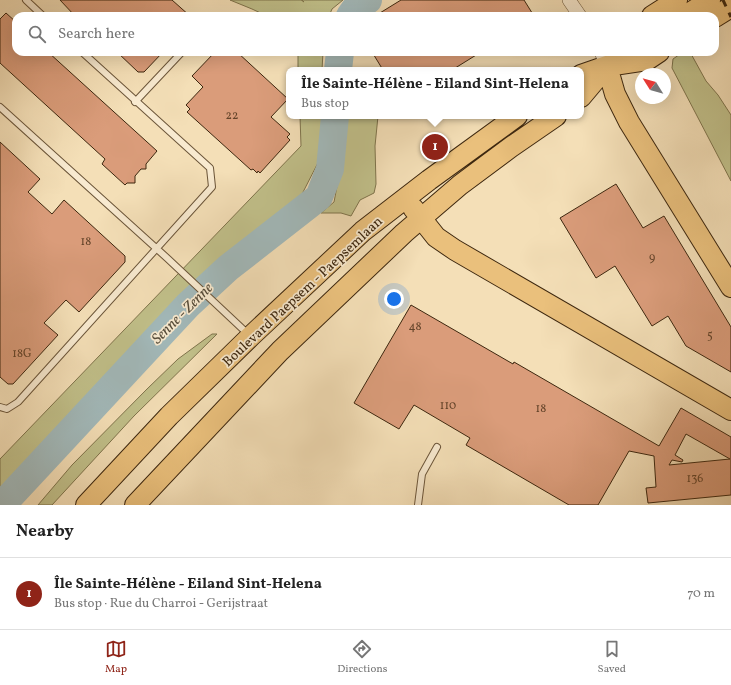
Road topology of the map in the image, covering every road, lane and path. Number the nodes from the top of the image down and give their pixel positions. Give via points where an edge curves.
1 (26, 0) edge
2 (569, 0) edge
3 (677, 0) edge
4 (710, 0) edge
5 (731, 7) edge
6 (39, 12) edge
7 (577, 12) edge
8 (658, 12) edge
9 (691, 12) edge
10 (719, 14) edge
11 (86, 56) edge
12 (178, 56) edge
13 (653, 56) edge
14 (608, 57) edge
15 (584, 73) edge
16 (584, 93) edge
17 (135, 102) junction
18 (0, 107) edge
19 (513, 119) edge
20 (552, 119) edge
21 (406, 199) junction
22 (420, 219) junction
23 (156, 248) junction
24 (731, 287) edge
25 (251, 336) junction
26 (0, 407) edge
27 (731, 410) edge
28 (437, 447) dead end
29 (86, 505) edge
30 (135, 505) edge
31 (418, 505) edge

1 - 6 lane
2 - 7 street
3 - 8 main road
4 - 9 main road
5 - 10 main road
11 - 17 lane
12 - 17 lane
13 - 14 main road via 647,60
14 - 15 main road
14 - 16 main road
14 - 24 main road via 615,94 629,122
17 - 23 lane via 210,168 212,187
18 - 23 lane
19 - 21 main road, Boulevard Paepsem - Paepsemlaan
20 - 22 main road, Boulevard Paepsem - Paepsemlaan via 460,185
21 - 22 main road
21 - 25 main road, Boulevard Paepsem - Paepsemlaan via 363,231
22 - 27 main road via 436,237 456,250
22 - 30 main road, Boulevard Paepsem - Paepsemlaan via 280,351
23 - 25 lane
23 - 26 lane via 18,402 7,408
25 - 29 main road, Boulevard Paepsem - Paepsemlaan via 169,416
28 - 31 lane via 422,474

